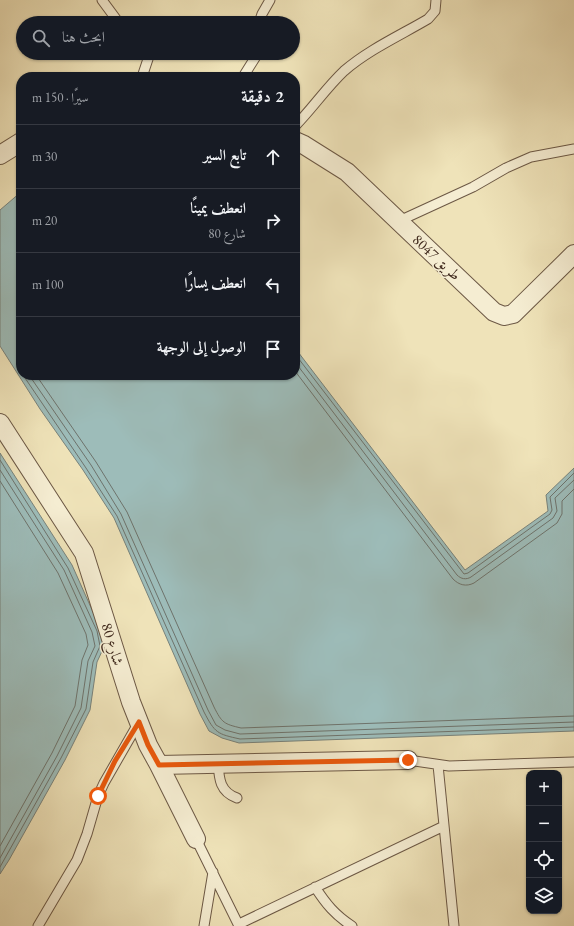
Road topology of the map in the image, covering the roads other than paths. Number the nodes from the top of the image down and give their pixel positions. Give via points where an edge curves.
1 (102, 0) edge
2 (270, 0) edge
3 (436, 0) edge
4 (114, 16) edge
5 (261, 16) edge
6 (148, 60) edge
7 (254, 60) edge
8 (144, 72) edge
9 (246, 72) edge
10 (300, 120) edge
11 (300, 143) edge
12 (16, 145) edge
13 (574, 149) edge
14 (0, 155) edge
15 (399, 221) junction
16 (574, 254) edge
17 (0, 424) edge
18 (139, 722) junction
19 (408, 760) joint
20 (574, 762) edge
21 (218, 763) junction
22 (159, 765) junction
23 (438, 765) junction
24 (237, 798) dead end
25 (444, 826) junction
26 (196, 840) joint
27 (213, 872) junction
28 (315, 887) junction
29 (239, 925) edge
30 (38, 926) edge
31 (204, 926) edge
32 (352, 926) edge
33 (454, 926) edge

1 - 4 lane
2 - 5 lane
3 - 10 lane via 435,11 428,19 346,70
6 - 8 lane
7 - 9 lane
11 - 15 street, طريق 8047 via 347,172
12 - 14 street
13 - 15 lane via 530,157 474,187
15 - 16 street, طريق 8047 via 494,312 504,316 512,314
17 - 18 street, شارع 80 via 84,553
18 - 22 street, شارع 80
18 - 30 lane via 115,761 98,796 76,860
19 - 21 street
19 - 23 lane
20 - 23 lane
21 - 22 street
21 - 24 lane via 223,788
22 - 26 street, شارع 80
23 - 25 lane
25 - 28 lane
25 - 33 lane
26 - 27 lane, شارع 80
27 - 29 lane, شارع 80
27 - 31 lane
28 - 29 lane
28 - 32 lane via 339,918

